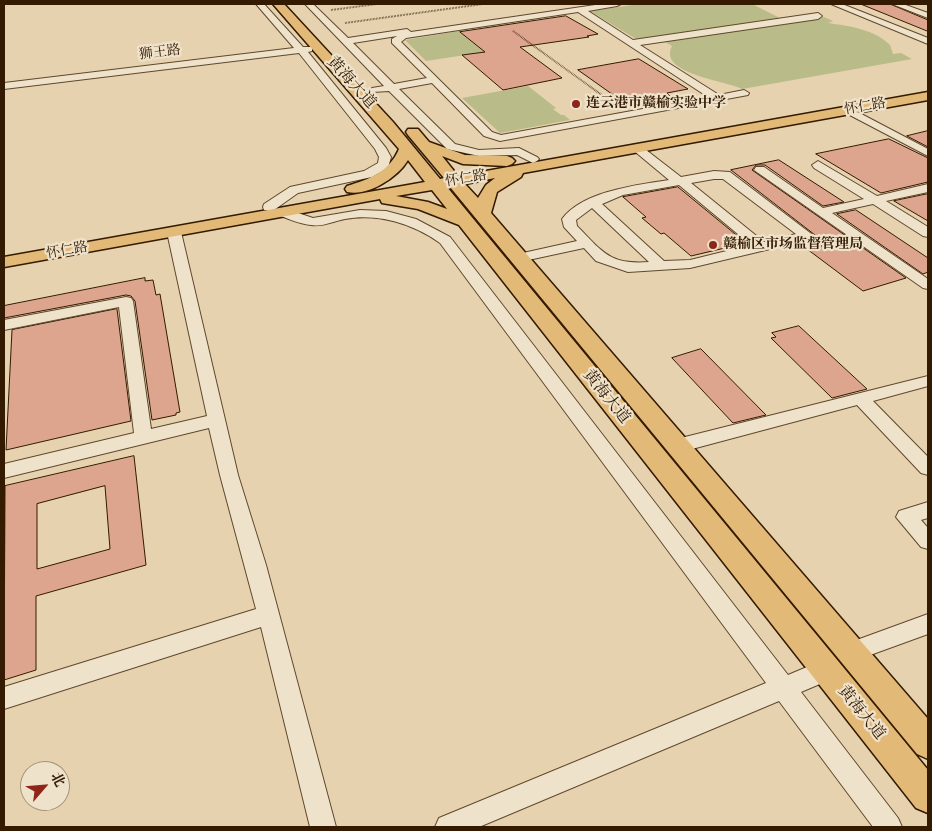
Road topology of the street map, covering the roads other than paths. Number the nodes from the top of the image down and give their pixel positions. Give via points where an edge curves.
1 (260, 4) edge
2 (278, 4) edge
3 (293, 4) edge
4 (309, 4) edge
5 (591, 4) edge
6 (617, 4) edge
7 (852, 4) edge
8 (896, 4) edge
9 (838, 5) edge
10 (579, 9) junction
11 (818, 16) dead end
12 (928, 16) edge
13 (346, 41) junction
14 (928, 42) edge
15 (632, 43) junction
16 (310, 49) junction
17 (433, 80) junction
18 (4, 86) edge
19 (383, 88) junction
20 (928, 89) edge
21 (744, 93) dead end
22 (928, 96) edge
23 (717, 98) junction
24 (848, 110) junction
25 (902, 139) junction
26 (928, 139) edge
27 (416, 147) junction
28 (636, 148) junction
29 (928, 153) edge
30 (537, 162) junction
31 (818, 165) dead end
32 (760, 170) dead end
33 (442, 179) junction
34 (680, 181) junction
35 (928, 188) edge
36 (339, 198) junction
37 (875, 200) junction
38 (594, 203) junction
39 (276, 209) junction
40 (821, 212) junction
41 (475, 219) junction
42 (174, 232) junction
43 (928, 233) edge
44 (587, 243) junction
45 (762, 247) junction
46 (4, 254) edge
47 (519, 258) junction
48 (4, 262) edge
49 (661, 266) junction
50 (928, 285) edge
51 (4, 325) edge
52 (928, 382) edge
53 (860, 398) junction
54 (217, 420) junction
55 (143, 437) junction
56 (677, 446) junction
57 (928, 468) edge
58 (4, 471) edge
59 (928, 510) edge
60 (928, 541) edge
61 (269, 615) junction
62 (928, 624) edge
63 (851, 652) junction
64 (826, 670) junction
65 (784, 688) junction
66 (4, 698) edge
67 (928, 743) edge
68 (928, 796) edge
69 (323, 827) edge
70 (448, 827) edge
71 (889, 827) edge

1 - 16 street
2 - 16 main road, 黄海大道
3 - 19 main road, 黄海大道
4 - 13 street
5 - 13 street
6 - 10 street
7 - 9 street
8 - 12 street
9 - 14 street
10 - 15 street
10 - 17 street via 395,40
11 - 15 street
13 - 19 street
15 - 23 street
16 - 18 street, 狮王路
16 - 27 main road, 黄海大道 via 355,86
16 - 39 street via 380,148 385,158 384,165 360,177 294,190
17 - 19 street
17 - 23 street via 493,138
19 - 27 main road, 黄海大道
19 - 30 street via 451,147 480,153 518,151
20 - 30 main road, 怀仁路
21 - 23 street
22 - 24 main road, 怀仁路
24 - 25 street
24 - 28 main road, 怀仁路
25 - 26 street
25 - 29 street
27 - 30 main road via 463,159
27 - 33 main road, 黄海大道
27 - 36 main road via 391,173
28 - 30 main road, 怀仁路
28 - 34 street
30 - 33 main road, 怀仁路
30 - 41 main road via 495,185
31 - 37 street
32 - 40 street
33 - 36 main road, 怀仁路
33 - 41 main road, 黄海大道
34 - 38 street via 620,192
34 - 45 street
34 - 45 street via 726,175 807,236
35 - 37 street
36 - 39 main road, 怀仁路
36 - 41 main road via 406,201
37 - 40 street
37 - 43 street
38 - 44 street via 569,219 571,227
38 - 49 street
39 - 42 main road, 怀仁路
39 - 46 main road, 怀仁路
39 - 65 street via 310,222 358,214 406,218 432,229 445,240
40 - 50 street
41 - 47 main road, 黄海大道
41 - 64 main road, 黄海大道
42 - 48 main road, 怀仁路
42 - 54 street
44 - 47 street
44 - 49 street via 601,258 616,265 628,268
45 - 49 street via 690,264
47 - 56 main road, 黄海大道
51 - 55 street via 126,301
52 - 53 street
53 - 56 street
53 - 57 street
54 - 55 street
54 - 61 street via 229,475
55 - 58 street
56 - 63 main road, 黄海大道
59 - 60 street via 906,517
61 - 66 street
61 - 69 street
62 - 63 street
63 - 67 main road, 黄海大道
64 - 65 street
64 - 68 main road, 黄海大道
65 - 70 street
65 - 71 street

